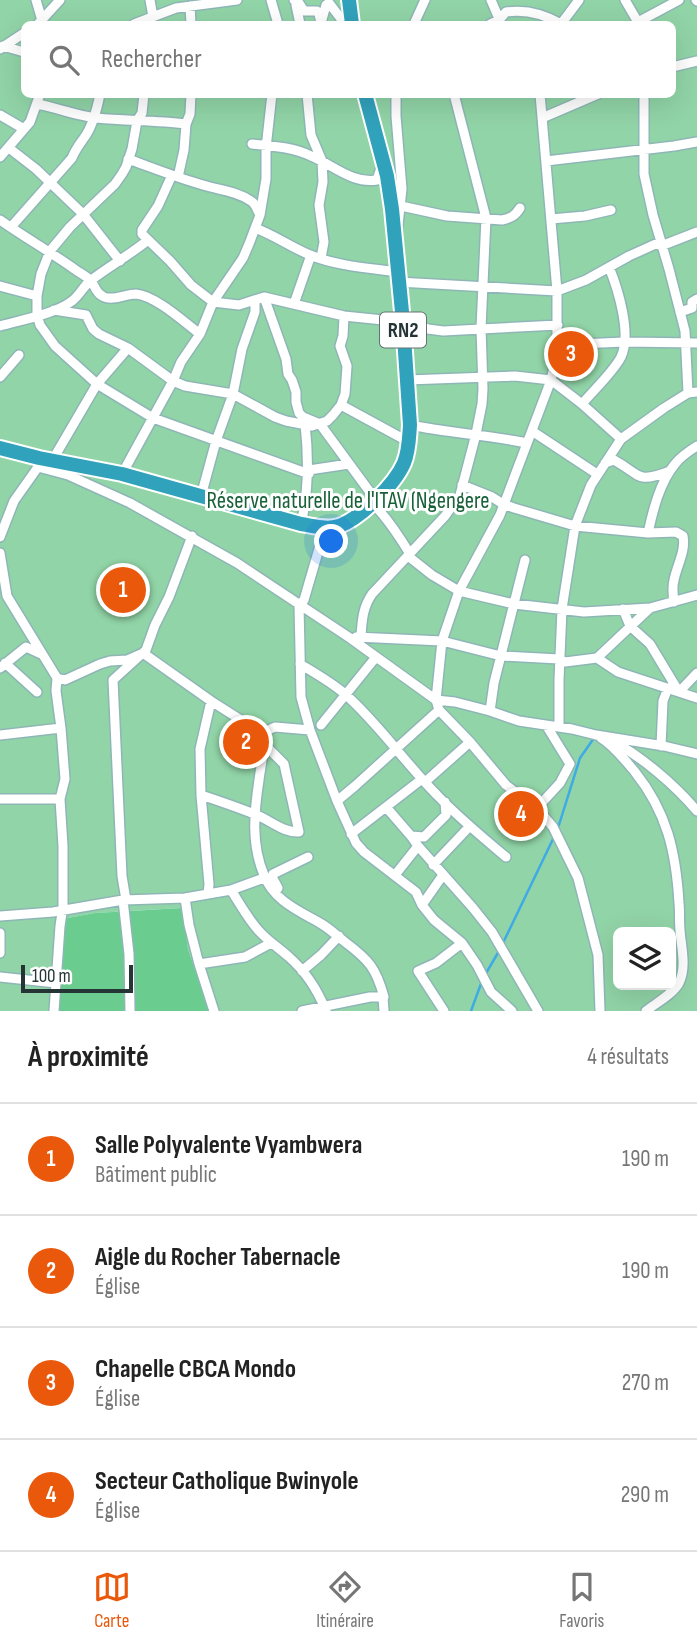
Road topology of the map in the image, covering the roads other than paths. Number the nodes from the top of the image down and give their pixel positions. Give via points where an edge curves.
1 (36, 0) edge
2 (60, 0) edge
3 (150, 0) edge
4 (237, 0) edge
5 (271, 0) edge
6 (296, 0) edge
7 (349, 0) edge
8 (424, 0) edge
9 (491, 0) edge
10 (579, 0) edge
11 (625, 0) edge
12 (679, 0) edge
13 (202, 2) edge
14 (190, 6) junction
15 (153, 17) junction
16 (41, 21) edge
17 (43, 21) edge
18 (144, 21) edge
19 (191, 21) edge
20 (277, 21) edge
21 (299, 21) edge
22 (321, 21) edge
23 (322, 21) edge
24 (343, 21) edge
25 (352, 21) edge
26 (415, 21) edge
27 (501, 21) edge
28 (502, 21) edge
29 (556, 21) edge
30 (563, 21) edge
31 (638, 21) edge
32 (642, 21) edge
33 (21, 35) edge
34 (2, 47) edge
35 (21, 51) edge
36 (697, 61) edge
37 (676, 66) edge
38 (99, 98) edge
39 (144, 98) edge
40 (191, 98) edge
41 (272, 98) edge
42 (307, 98) edge
43 (366, 98) edge
44 (397, 98) edge
45 (455, 98) edge
46 (540, 98) edge
47 (588, 98) edge
48 (644, 98) edge
49 (39, 99) edge
50 (0, 115) edge
51 (94, 118) junction
52 (542, 118) junction
53 (137, 121) junction
54 (186, 124) junction
55 (24, 129) junction
56 (697, 142) edge
57 (252, 144) dead end
58 (267, 145) junction
59 (9, 148) junction
60 (643, 149) junction
61 (0, 156) edge
62 (128, 159) junction
63 (383, 160) junction
64 (322, 161) junction
65 (546, 161) junction
66 (175, 176) junction
67 (51, 183) junction
68 (401, 206) junction
69 (520, 208) dead end
70 (611, 211) dead end
71 (83, 214) junction
72 (260, 215) junction
73 (486, 218) junction
74 (551, 219) junction
75 (0, 220) edge
76 (10, 227) junction
77 (255, 228) junction
78 (697, 232) edge
79 (148, 240) junction
80 (661, 244) junction
81 (50, 251) junction
82 (395, 251) junction
83 (311, 256) junction
84 (321, 258) junction
85 (120, 261) junction
86 (609, 267) junction
87 (398, 277) junction
88 (91, 281) junction
89 (0, 286) edge
90 (482, 286) junction
91 (557, 291) junction
92 (37, 296) junction
93 (259, 299) junction
94 (697, 299) edge
95 (214, 302) junction
96 (294, 304) junction
97 (54, 310) junction
98 (680, 312) junction
99 (37, 315) junction
100 (344, 316) junction
101 (403, 322) junction
102 (558, 325) junction
103 (0, 326) edge
104 (481, 328) junction
105 (200, 334) junction
106 (624, 342) junction
107 (686, 343) junction
108 (697, 343) edge
109 (558, 345) junction
110 (128, 348) junction
111 (19, 355) dead end
112 (0, 377) edge
113 (483, 377) junction
114 (407, 380) junction
115 (551, 380) junction
116 (173, 381) junction
117 (97, 384) junction
118 (693, 392) edge
119 (233, 394) junction
120 (582, 404) junction
121 (341, 405) junction
122 (153, 418) junction
123 (305, 424) junction
124 (320, 424) junction
125 (410, 425) junction
126 (532, 431) junction
127 (476, 434) junction
128 (621, 439) junction
129 (216, 441) junction
130 (409, 442) junction
131 (527, 443) junction
132 (697, 446) edge
133 (0, 448) edge
134 (43, 462) junction
135 (604, 463) junction
136 (349, 464) junction
137 (670, 471) junction
138 (309, 472) junction
139 (121, 474) junction
140 (597, 474) junction
141 (462, 485) junction
142 (201, 496) junction
143 (373, 501) junction
144 (503, 504) junction
145 (301, 524) junction
146 (575, 526) junction
147 (325, 528) junction
148 (649, 533) junction
149 (192, 536) junction
150 (0, 537) edge
151 (0, 553) edge
152 (409, 555) junction
153 (525, 560) dead end
154 (459, 591) junction
155 (4, 595) edge
156 (697, 595) edge
157 (674, 602) junction
158 (514, 604) junction
159 (299, 605) junction
160 (650, 608) junction
161 (562, 609) junction
162 (623, 610) junction
163 (630, 626) junction
164 (361, 636) junction
165 (350, 638) junction
166 (442, 641) junction
167 (143, 653) junction
168 (501, 656) junction
169 (45, 657) junction
170 (376, 657) junction
171 (597, 658) junction
172 (559, 659) junction
173 (110, 661) junction
174 (300, 664) junction
175 (3, 666) edge
176 (697, 673) edge
177 (57, 678) junction
178 (113, 680) junction
179 (668, 688) junction
180 (37, 692) dead end
181 (679, 692) junction
182 (346, 695) junction
183 (697, 698) edge
184 (211, 701) junction
185 (438, 705) junction
186 (490, 711) junction
187 (321, 724) dead end
188 (547, 725) junction
189 (559, 727) junction
190 (61, 728) junction
191 (310, 730) junction
192 (264, 732) junction
193 (596, 735) junction
194 (0, 736) edge
195 (470, 742) junction
196 (265, 745) junction
197 (662, 746) junction
198 (396, 747) junction
199 (697, 754) edge
200 (424, 781) junction
201 (201, 795) junction
202 (0, 799) edge
203 (60, 799) junction
204 (337, 801) junction
205 (445, 803) junction
206 (386, 807) junction
207 (537, 808) junction
208 (697, 811) edge
209 (255, 814) junction
210 (469, 827) junction
211 (351, 834) junction
212 (411, 836) junction
213 (418, 846) junction
214 (308, 857) dead end
215 (506, 857) dead end
216 (433, 864) junction
217 (395, 875) junction
218 (443, 875) junction
219 (264, 878) junction
220 (231, 890) junction
221 (275, 892) junction
222 (208, 894) junction
223 (186, 898) junction
224 (124, 900) junction
225 (422, 905) junction
226 (62, 910) junction
227 (0, 916) edge
228 (0, 933) edge
229 (339, 936) junction
230 (271, 943) junction
231 (462, 943) junction
232 (0, 953) edge
233 (199, 964) junction
234 (302, 971) junction
235 (0, 977) edge
236 (56, 983) junction
237 (383, 997) junction
238 (325, 1009) edge
239 (54, 1011) edge
240 (130, 1011) edge
241 (214, 1011) edge
242 (302, 1011) edge
243 (384, 1011) edge
244 (444, 1011) edge
245 (512, 1011) edge
246 (538, 1011) edge
247 (600, 1011) edge
248 (646, 1011) edge

1 - 16 street
2 - 17 street
3 - 15 street
4 - 13 street
5 - 20 street
6 - 21 street
6 - 22 street via 304,10 317,11
7 - 25 highway
8 - 26 street
9 - 27 street
10 - 30 street
11 - 31 street
12 - 32 street
13 - 14 street
14 - 15 street
14 - 19 street
15 - 18 street
23 - 24 street via 329,3
28 - 29 street via 506,12 527,11
33 - 34 street
34 - 35 street
36 - 37 street
38 - 51 street
39 - 53 street
40 - 54 street
41 - 58 street
42 - 64 street via 311,135
43 - 63 highway, RN2
44 - 68 street
45 - 73 street
46 - 52 street
47 - 52 street
48 - 60 street
49 - 51 street
49 - 55 street
50 - 55 street
51 - 53 street
51 - 67 street via 72,158
52 - 65 street
53 - 54 street
53 - 62 street
54 - 66 street
55 - 59 street
56 - 60 street
57 - 58 street
58 - 64 street
58 - 72 street
59 - 61 street
59 - 67 street
60 - 65 street
60 - 80 street
62 - 66 street
62 - 71 street via 115,184
63 - 64 street via 375,181 343,174
63 - 82 highway, RN2
64 - 84 street
65 - 74 street
66 - 72 street via 227,189 250,200
66 - 79 street via 142,230
67 - 71 street
67 - 76 street
68 - 73 street
68 - 82 street
69 - 73 street via 510,218
70 - 74 street
71 - 81 street
71 - 85 street
72 - 77 street
73 - 90 street
74 - 91 street
75 - 76 street
76 - 81 street
77 - 83 street
77 - 95 street via 243,258
78 - 80 street
79 - 85 street
79 - 95 street
80 - 86 street
80 - 98 street
81 - 88 street
81 - 92 street
82 - 87 highway, RN2
83 - 84 street
83 - 96 street
84 - 87 street
85 - 88 street
86 - 91 street
86 - 106 street via 623,311
87 - 90 street
87 - 101 highway, RN2
88 - 97 street via 75,300
88 - 105 street via 104,298 146,297
89 - 92 street
90 - 91 street
90 - 104 street
91 - 102 street
92 - 99 street
93 - 95 street via 239,305
93 - 96 street
93 - 119 street
93 - 124 street via 286,359 297,409
94 - 98 street via 692,308
95 - 105 street
96 - 100 street
97 - 99 street
97 - 110 street via 86,315 99,334
98 - 107 street
99 - 103 street
99 - 117 street via 55,346
100 - 101 street
100 - 121 street via 340,346 347,382
101 - 104 street via 428,330
101 - 114 highway, RN2
102 - 104 street
102 - 109 street
104 - 113 street
105 - 116 street
106 - 107 street
106 - 109 street
106 - 120 street via 617,363
107 - 108 street
107 - 118 street
109 - 115 street
110 - 116 street
110 - 117 street
111 - 112 street
113 - 114 street
113 - 115 street
113 - 127 street
114 - 125 highway, RN2
115 - 120 street
115 - 126 street
116 - 119 street
116 - 122 street
117 - 122 street
117 - 134 street
118 - 128 street
119 - 123 street via 275,417
119 - 129 street
120 - 128 street
121 - 124 street
121 - 130 street
122 - 129 street
122 - 139 street
123 - 124 street
123 - 138 street
124 - 136 street
125 - 127 street
125 - 130 highway, RN2
126 - 131 street
126 - 140 street
127 - 131 street
127 - 141 street
128 - 135 street
129 - 138 street
129 - 142 street
130 - 143 highway, RN2 via 401,470
131 - 144 street
132 - 137 street
133 - 134 highway
134 - 139 highway
134 - 149 street
134 - 150 street via 14,502
135 - 137 street via 614,460 646,478
135 - 140 street
136 - 138 street
136 - 143 street
137 - 148 street via 655,504
138 - 145 street
139 - 142 highway
140 - 146 street
141 - 144 street
141 - 152 street via 455,503
142 - 145 highway
143 - 147 highway, RN2 via 352,519
143 - 152 street
144 - 146 street
144 - 154 street
145 - 147 highway
146 - 148 street
146 - 161 street
147 - 159 street
148 - 157 street via 683,536
149 - 159 street
149 - 167 street
151 - 155 street
152 - 154 street
152 - 164 street via 366,602
153 - 158 street
154 - 158 street
154 - 166 street
155 - 169 street
156 - 157 street
157 - 160 street
158 - 161 street
158 - 168 street
159 - 165 street
159 - 174 street
160 - 162 street
160 - 163 street
161 - 162 street
161 - 172 street
162 - 163 street
163 - 171 street
163 - 181 street via 650,645
164 - 165 street
164 - 166 street
165 - 170 street
166 - 168 street
166 - 185 street
167 - 173 street
167 - 178 street
167 - 184 street
168 - 172 street
168 - 186 street
169 - 175 street via 26,647
169 - 177 street
170 - 182 street
170 - 185 street
171 - 172 street
171 - 179 street via 618,672
172 - 189 street
173 - 177 street via 65,680
173 - 178 street
174 - 182 street
174 - 191 street via 301,697
175 - 180 street
176 - 181 street
177 - 190 street
178 - 224 street
179 - 181 street
179 - 197 street via 663,701
181 - 183 street
182 - 187 street
182 - 198 street
184 - 192 street
184 - 201 street via 200,749
185 - 186 street via 455,702
185 - 195 street
185 - 198 street
186 - 188 street via 519,722
188 - 189 street
188 - 207 street via 570,764
189 - 193 street
190 - 194 street
190 - 203 street via 65,779
191 - 192 street via 275,727
191 - 204 street
192 - 196 street
193 - 197 street
193 - 208 street via 624,747
193 - 248 street via 646,785 671,842 680,905 681,978 677,987
195 - 200 street
195 - 207 street via 506,785
196 - 209 street
196 - 209 street via 284,764 299,832
197 - 199 street
198 - 200 street
198 - 204 street
200 - 205 street
200 - 206 street
201 - 209 street
201 - 222 street
202 - 203 street
203 - 226 street
204 - 211 street
205 - 210 street
205 - 212 street via 446,815 424,837
206 - 211 street
206 - 212 street
207 - 247 street via 560,840 578,878 598,956
209 - 219 street via 255,846
210 - 215 street
210 - 216 street
211 - 217 street via 364,852
212 - 213 street
213 - 216 street
213 - 217 street
214 - 221 street via 273,874
216 - 218 street
217 - 225 street via 416,892
218 - 225 street
218 - 246 street via 492,932
219 - 220 street
219 - 221 street
220 - 222 street
220 - 230 street
221 - 229 street via 292,908
222 - 223 street
223 - 224 street
223 - 233 street
224 - 226 street
224 - 240 street
225 - 231 street
226 - 227 street
226 - 236 street
228 - 232 street
229 - 234 street
229 - 237 street via 369,961
230 - 233 street via 245,957
230 - 234 street
231 - 244 street via 418,971
231 - 245 street via 491,992
233 - 241 street
234 - 238 street
235 - 236 street
236 - 239 street
237 - 238 street
237 - 243 street
238 - 242 street

